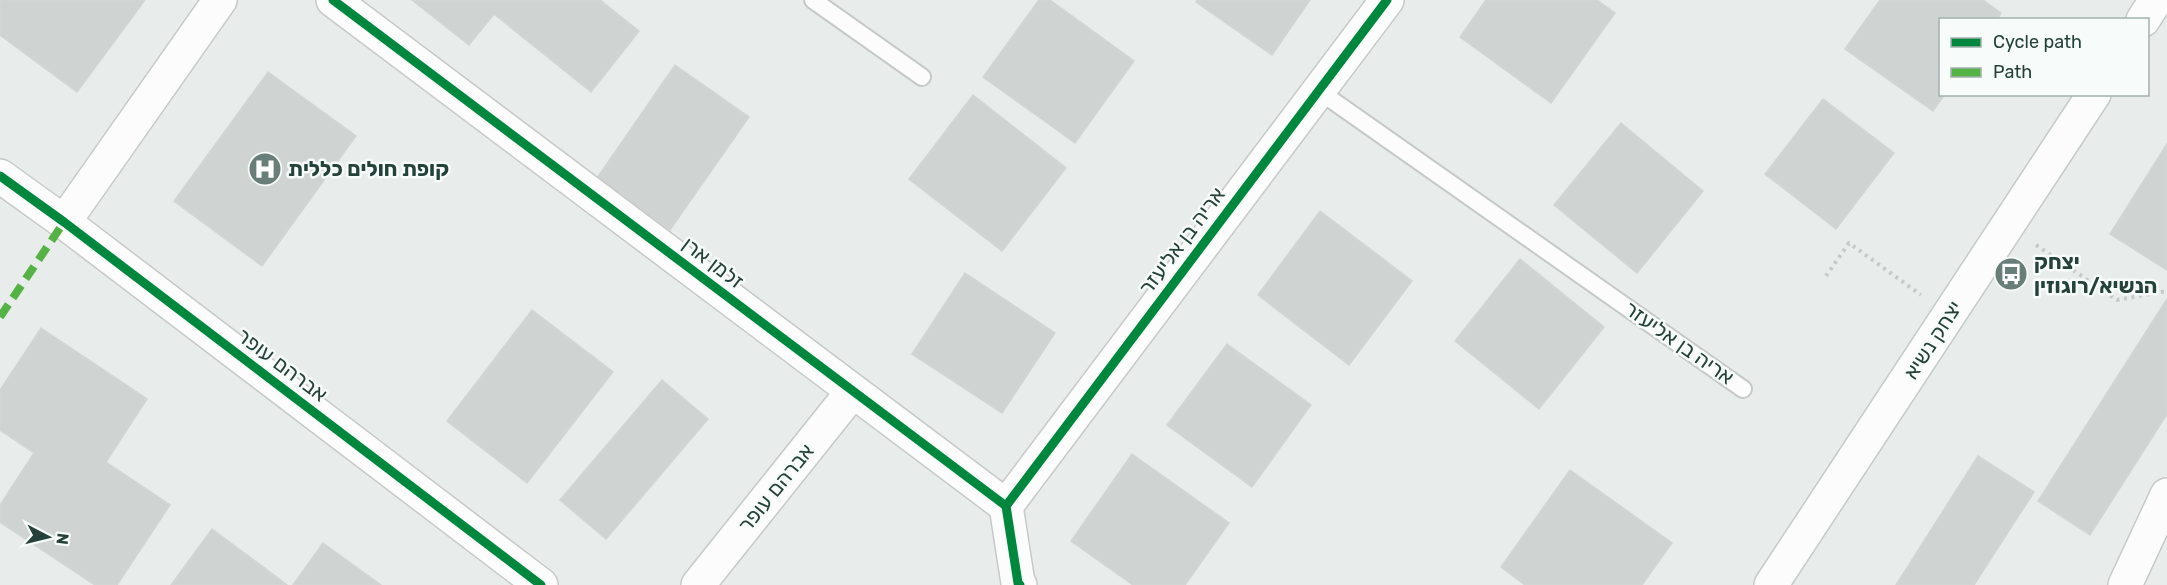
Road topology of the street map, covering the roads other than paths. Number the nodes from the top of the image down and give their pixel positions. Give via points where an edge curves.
1 (220, 0) edge
2 (333, 0) edge
3 (813, 0) edge
4 (1388, 0) edge
5 (2156, 0) edge
6 (2144, 18) edge
7 (922, 77) dead end
8 (1319, 91) junction
9 (2093, 96) edge
10 (0, 176) edge
11 (64, 222) junction
12 (1743, 389) dead end
13 (854, 391) junction
14 (2167, 495) edge
15 (1006, 506) junction
16 (541, 585) edge
17 (698, 585) edge
18 (1020, 585) edge
19 (1771, 585) edge
20 (2125, 585) edge

1 - 11 street
2 - 13 street, זלמן ארן
3 - 7 lane
4 - 8 street, אריה בן אליעזר
5 - 6 street
8 - 12 lane, אריה בן אליעזר
8 - 15 street, אריה בן אליעזר
9 - 19 street, יצחק נשיא
10 - 11 street, אברהם עופר
11 - 16 street, אברהם עופר
13 - 15 street, זלמן ארן
13 - 17 street, אברהם עופר
14 - 20 street
15 - 18 street

